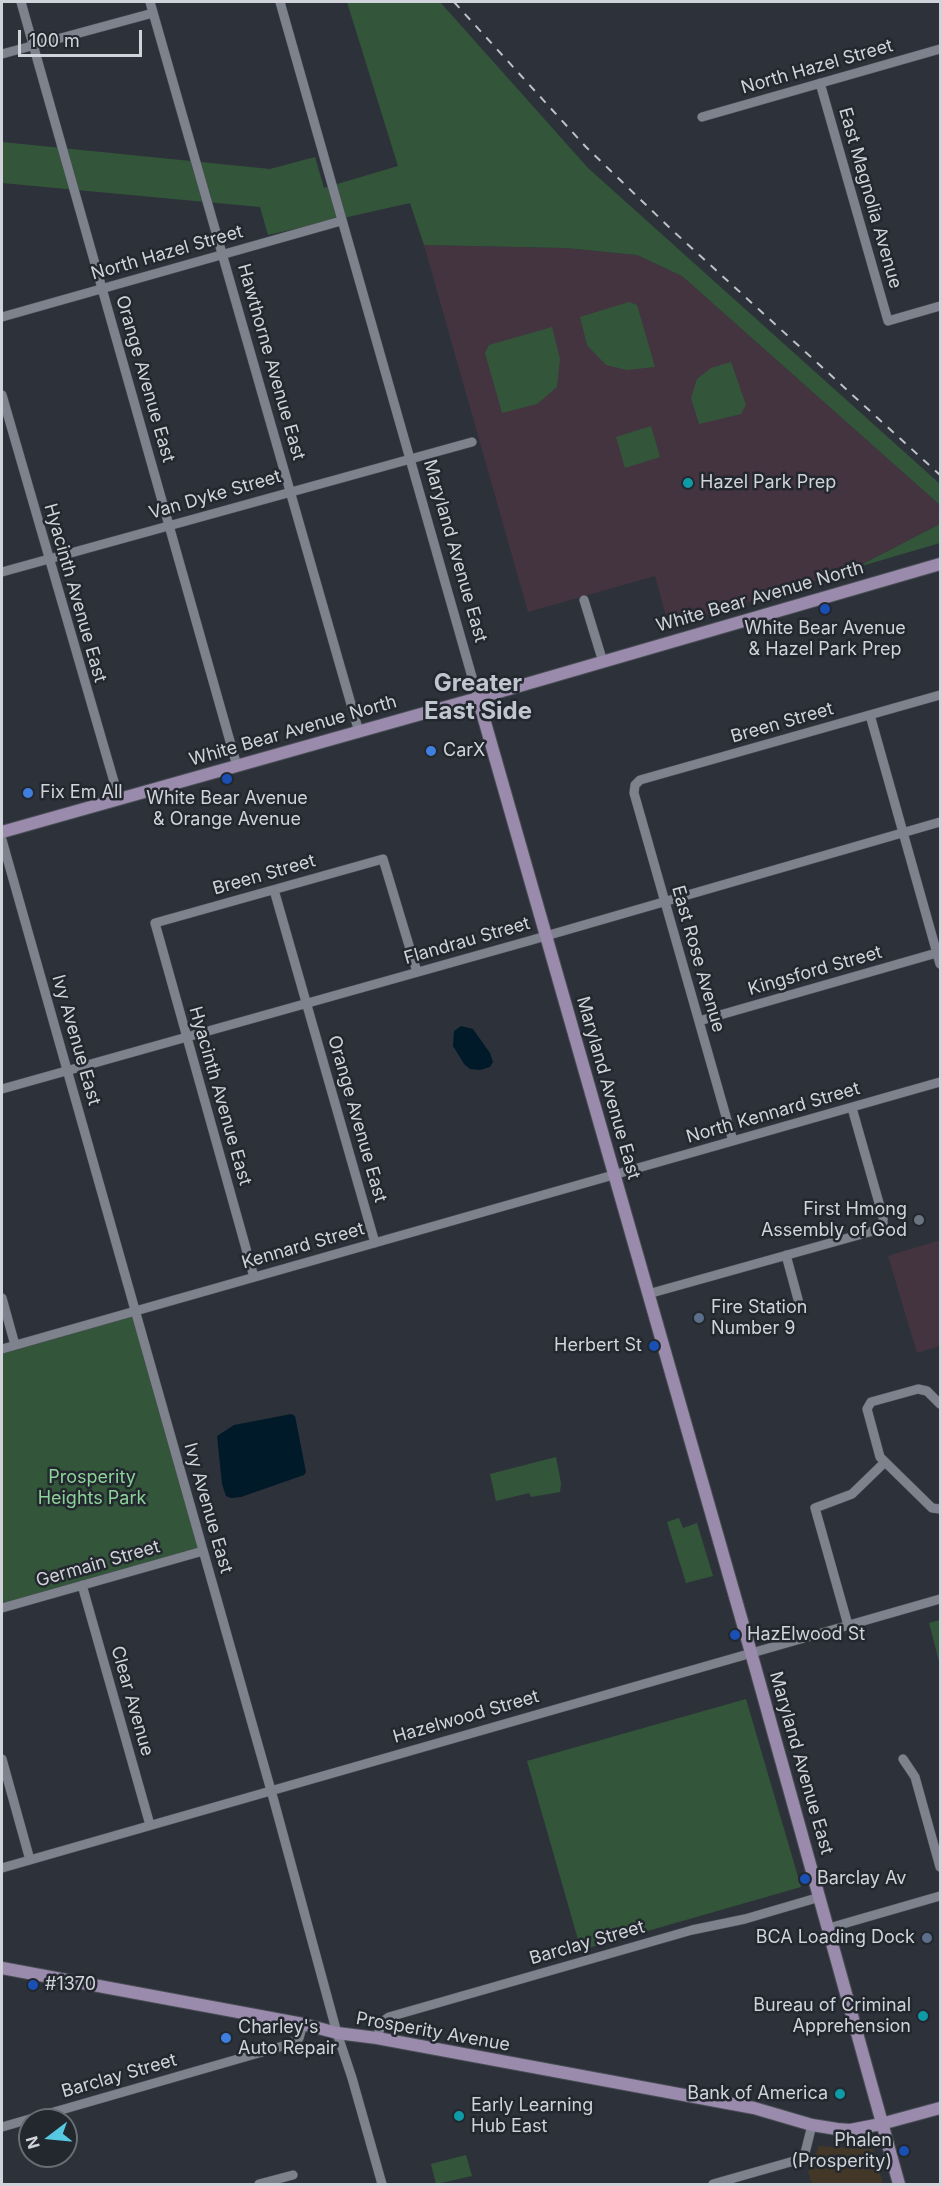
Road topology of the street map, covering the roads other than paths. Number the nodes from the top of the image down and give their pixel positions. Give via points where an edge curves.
1 (21, 2) edge
2 (150, 2) edge
3 (280, 2) edge
4 (153, 13) junction
5 (33, 45) junction
6 (940, 50) edge
7 (2, 54) edge
8 (820, 83) junction
9 (702, 117) dead end
10 (341, 221) junction
11 (223, 255) junction
12 (102, 289) junction
13 (940, 306) edge
14 (2, 317) edge
15 (2, 395) edge
16 (472, 442) dead end
17 (410, 458) junction
18 (291, 491) junction
19 (169, 525) junction
20 (48, 559) junction
21 (940, 564) edge
22 (2, 572) edge
23 (584, 600) dead end
24 (603, 662) junction
25 (940, 695) edge
26 (478, 698) junction
27 (870, 715) junction
28 (359, 732) junction
29 (237, 766) junction
30 (635, 785) joint
31 (119, 800) junction
32 (940, 822) edge
33 (2, 832) edge
34 (904, 833) junction
35 (2, 840) edge
36 (274, 890) junction
37 (665, 902) junction
38 (154, 923) joint
39 (546, 936) junction
40 (939, 953) edge
41 (940, 964) edge
42 (417, 972) junction
43 (307, 1003) junction
44 (699, 1021) junction
45 (187, 1037) junction
46 (67, 1071) junction
47 (940, 1082) edge
48 (2, 1089) edge
49 (852, 1108) junction
50 (733, 1142) junction
51 (614, 1175) junction
52 (375, 1243) junction
53 (786, 1255) junction
54 (254, 1277) junction
55 (648, 1294) junction
56 (2, 1298) edge
57 (799, 1303) dead end
58 (135, 1311) junction
59 (15, 1345) junction
60 (2, 1349) edge
61 (940, 1404) edge
62 (885, 1462) junction
63 (940, 1509) edge
64 (203, 1551) junction
65 (82, 1585) junction
66 (940, 1599) edge
67 (2, 1608) edge
68 (848, 1625) junction
69 (751, 1653) junction
70 (2, 1759) edge
71 (903, 1759) dead end
72 (271, 1791) junction
73 (150, 1825) junction
74 (30, 1860) junction
75 (940, 1867) edge
76 (2, 1868) edge
77 (940, 1896) edge
78 (820, 1897) junction
79 (828, 1928) junction
80 (2, 1968) edge
81 (303, 2024) junction
82 (337, 2034) junction
83 (377, 2038) junction
84 (940, 2108) edge
85 (881, 2124) junction
86 (812, 2125) junction
87 (2, 2127) edge
88 (293, 2175) dead end
89 (259, 2184) edge
90 (382, 2184) edge
91 (713, 2184) edge
92 (899, 2184) edge

1 - 5 street, Orange Avenue East
2 - 4 street, Hawthorne Avenue East
3 - 10 street, Maryland Avenue East
4 - 5 street
4 - 11 street, Hawthorne Avenue East
5 - 7 street
5 - 12 street, Orange Avenue East
6 - 8 street, North Hazel Street
8 - 9 street, North Hazel Street
8 - 13 street, East Magnolia Avenue via 888,321
10 - 11 street, North Hazel Street
10 - 17 street, Maryland Avenue East
11 - 12 street, North Hazel Street
11 - 18 street, Hawthorne Avenue East
12 - 14 street, North Hazel Street
12 - 19 street, Orange Avenue East
15 - 20 street, Hyacinth Avenue East
16 - 17 street, Van Dyke Street
17 - 18 street, Van Dyke Street
17 - 26 street, Maryland Avenue East
18 - 19 street, Van Dyke Street
18 - 28 street, Hawthorne Avenue East
19 - 20 street, Van Dyke Street
19 - 29 street, Orange Avenue East
20 - 22 street, Van Dyke Street
20 - 31 street, Hyacinth Avenue East
21 - 24 main road, White Bear Avenue North
23 - 24 street
24 - 26 main road, White Bear Avenue North
25 - 27 street, Breen Street
26 - 28 main road, White Bear Avenue North
26 - 39 main road, Maryland Avenue East
27 - 30 street, Breen Street via 640,780
27 - 34 street
28 - 29 main road, White Bear Avenue North
29 - 31 main road, White Bear Avenue North
30 - 37 street, East Rose Avenue
31 - 33 main road, White Bear Avenue North
32 - 34 street, Flandrau Street
34 - 37 street, Flandrau Street
34 - 40 street
35 - 46 street, Ivy Avenue East
36 - 38 street, Breen Street
36 - 42 street, Breen Street via 383,859
36 - 43 street, Orange Avenue East
37 - 39 street, Flandrau Street
37 - 44 street, East Rose Avenue
38 - 45 street, Hyacinth Avenue East
39 - 42 street, Flandrau Street
39 - 51 main road, Maryland Avenue East
40 - 41 street
40 - 44 street, Kingsford Street
42 - 43 street, Flandrau Street
43 - 45 street, Flandrau Street
43 - 52 street, Orange Avenue East
44 - 50 street, East Rose Avenue
45 - 46 street, Flandrau Street
45 - 54 street, Hyacinth Avenue East
46 - 48 street, Flandrau Street
46 - 58 street, Ivy Avenue East
47 - 49 street, North Kennard Street
49 - 50 street, North Kennard Street
49 - 53 street via 883,1226
50 - 51 street, North Kennard Street
51 - 52 street, Kennard Street
51 - 55 main road, Maryland Avenue East
52 - 54 street, Kennard Street
53 - 55 street
53 - 57 street
54 - 58 street, Kennard Street
55 - 69 main road, Maryland Avenue East
56 - 59 street
58 - 59 street, Kennard Street
58 - 64 street, Ivy Avenue East
59 - 60 street, Kennard Street
61 - 62 street via 927,1391 918,1389 868,1405 877,1450
62 - 63 street via 934,1510
62 - 68 street via 852,1494 815,1508
64 - 65 street, Germain Street
64 - 72 street, Ivy Avenue East
65 - 67 street, Germain Street
65 - 73 street, Clear Avenue
66 - 68 street, Hazelwood Street
68 - 69 street, Hazelwood Street
69 - 72 street, Hazelwood Street
69 - 78 main road, Maryland Avenue East
70 - 74 street
71 - 75 street via 915,1777
72 - 73 street, Hazelwood Street
72 - 82 street, Ivy Avenue East
73 - 74 street, Hazelwood Street
74 - 76 street, Hazelwood Street
77 - 79 street
78 - 79 main road, Maryland Avenue East
78 - 83 street, Barclay Street via 389,2017 382,2022
79 - 85 main road, Maryland Avenue East
80 - 81 main road, Prosperity Avenue
81 - 82 main road, Prosperity Avenue
81 - 87 street, Barclay Street via 299,2038 290,2044
82 - 83 main road, Prosperity Avenue
82 - 90 street, Ivy Avenue East
83 - 86 main road, Prosperity Avenue via 754,2108
84 - 85 main road, Prosperity Avenue
85 - 86 main road, Prosperity Avenue via 850,2130
85 - 92 main road, Maryland Avenue East
86 - 91 street via 801,2159
88 - 89 street

